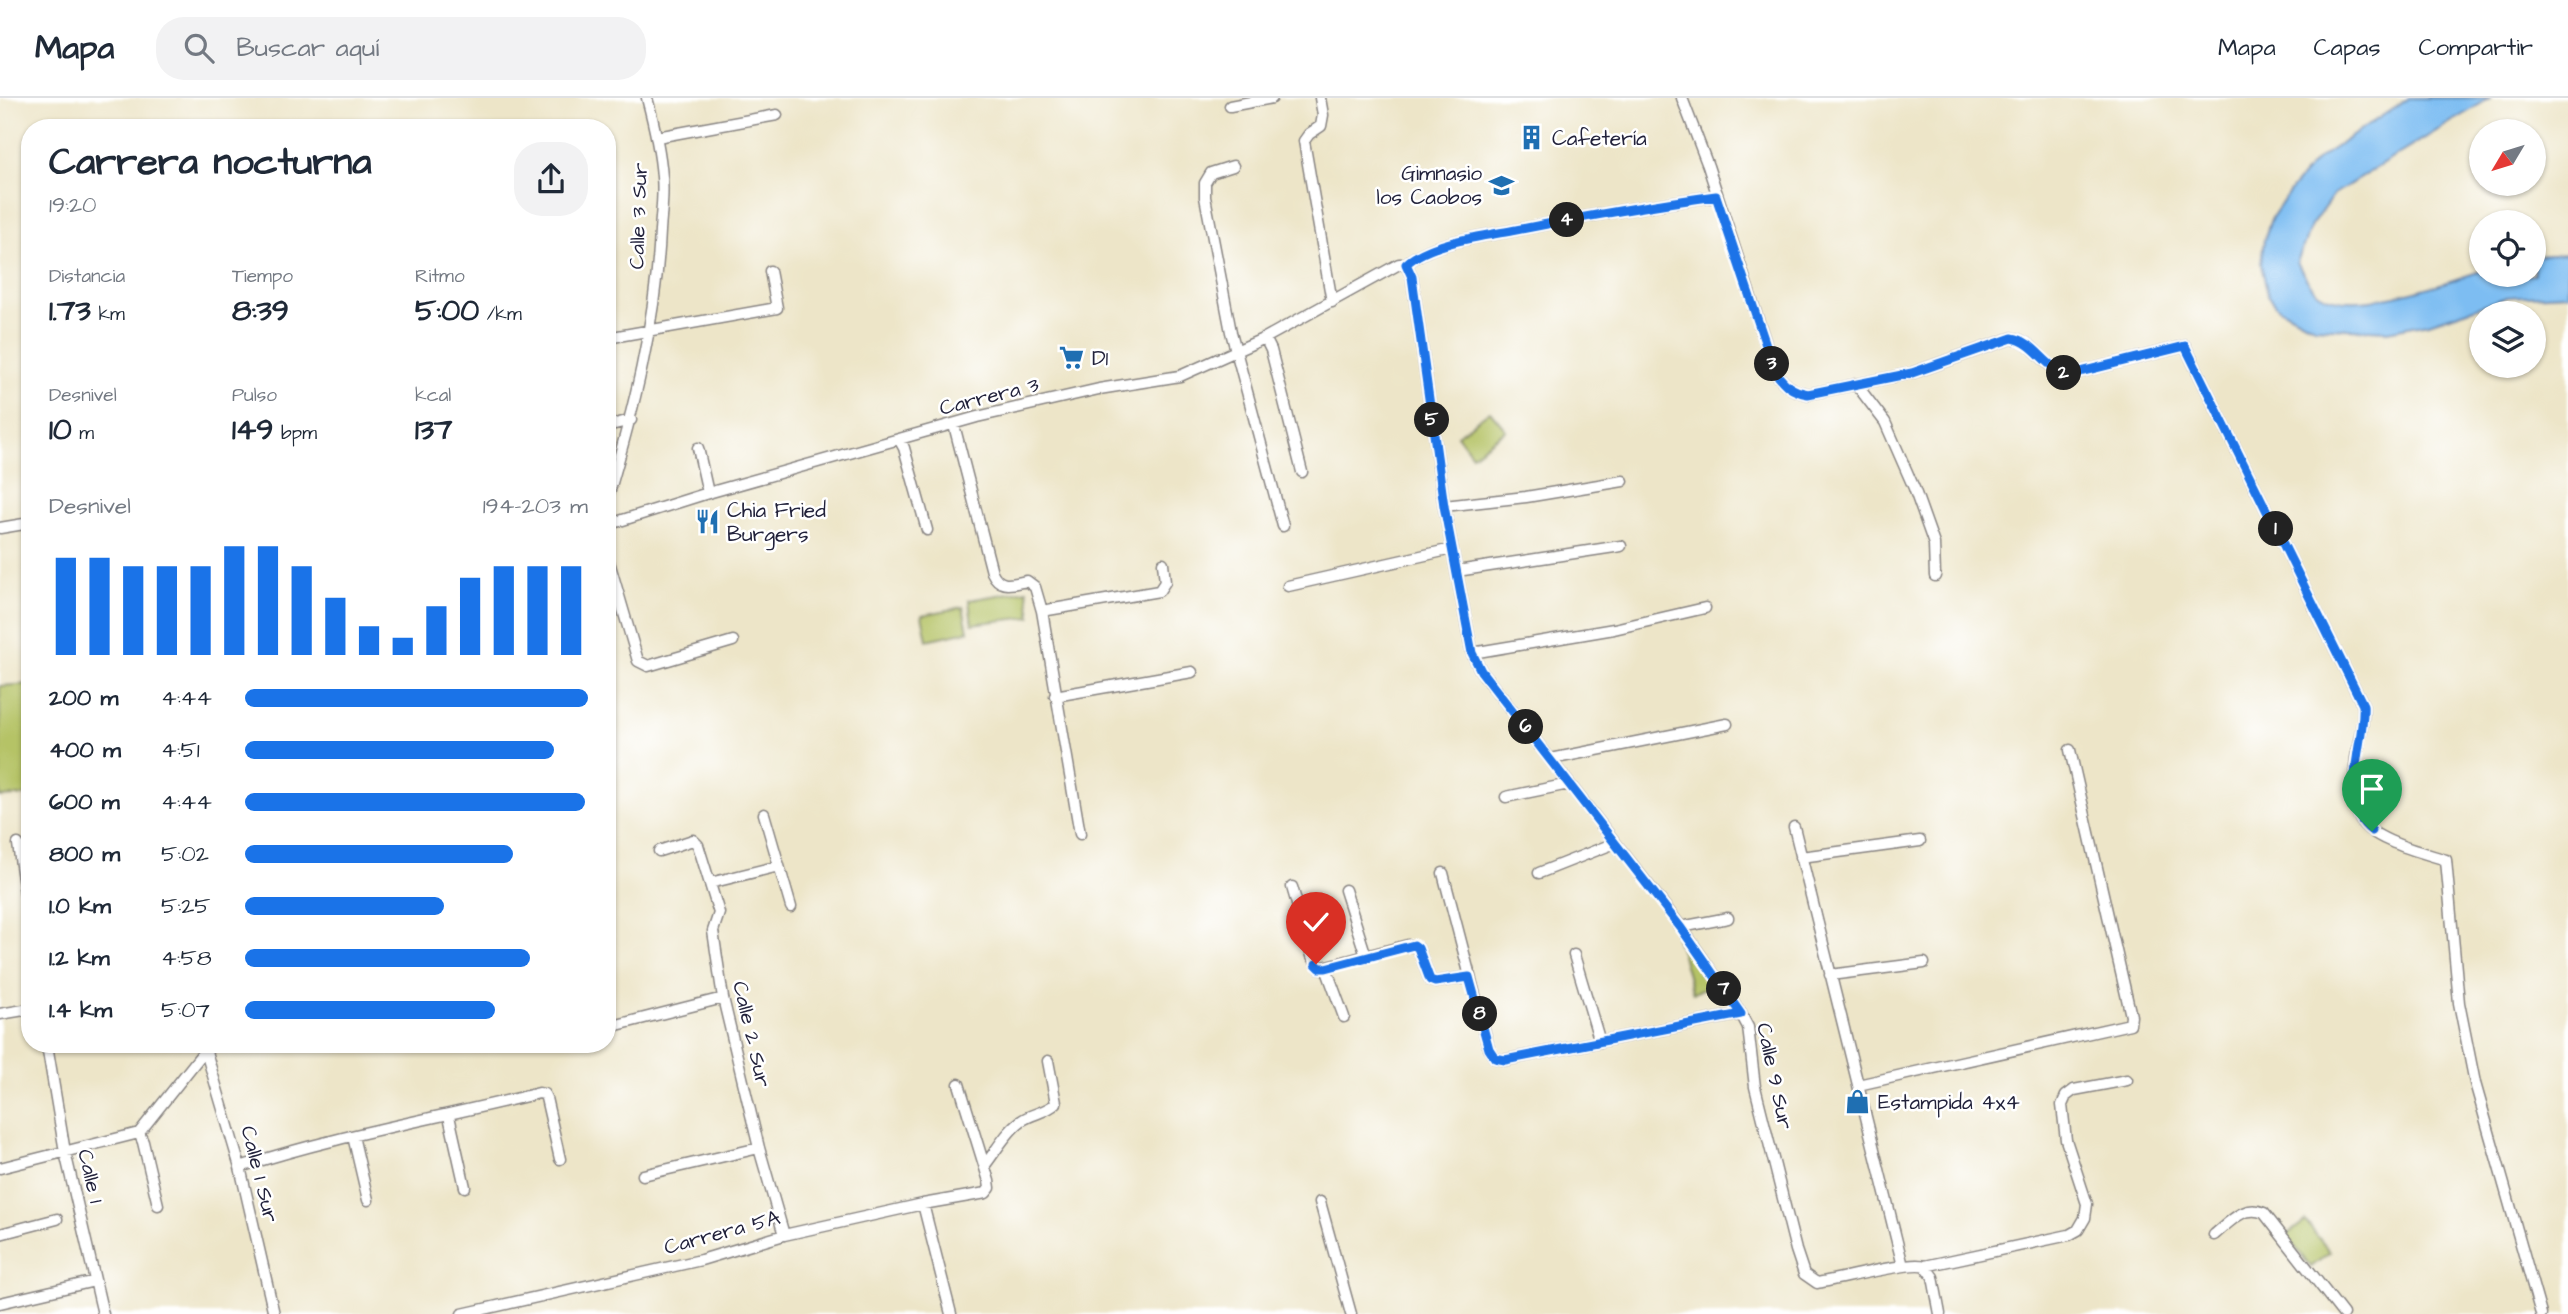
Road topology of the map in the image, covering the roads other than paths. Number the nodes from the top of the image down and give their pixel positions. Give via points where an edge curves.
1 (647, 98) edge
2 (1272, 98) edge
3 (1320, 98) edge
4 (1682, 98) edge
5 (1230, 106) dead end
6 (777, 115) dead end
7 (657, 137) junction
8 (1233, 166) dead end
9 (1716, 196) junction
10 (1406, 264) junction
11 (770, 271) dead end
12 (1332, 302) junction
13 (649, 330) junction
14 (616, 336) edge
15 (1265, 338) junction
16 (1237, 351) junction
17 (1856, 384) junction
18 (631, 420) junction
19 (616, 424) edge
20 (954, 425) junction
21 (899, 439) junction
22 (698, 449) dead end
23 (616, 470) edge
24 (1302, 472) dead end
25 (1623, 481) dead end
26 (708, 493) junction
27 (1444, 506) junction
28 (616, 522) edge
29 (21, 524) edge
30 (1283, 526) dead end
31 (0, 528) edge
32 (927, 530) dead end
33 (1621, 546) dead end
34 (1452, 549) junction
35 (1163, 563) dead end
36 (1457, 571) junction
37 (1935, 576) dead end
38 (616, 586) edge
39 (1288, 586) dead end
40 (1705, 608) dead end
41 (1042, 611) junction
42 (733, 641) dead end
43 (1472, 653) junction
44 (1192, 672) dead end
45 (1055, 695) junction
46 (1727, 724) dead end
47 (2070, 750) dead end
48 (1550, 758) junction
49 (1569, 784) junction
50 (1506, 797) dead end
51 (764, 814) dead end
52 (1794, 827) dead end
53 (1080, 834) dead end
54 (1920, 841) dead end
55 (1615, 843) junction
56 (18, 844) dead end
57 (659, 851) dead end
58 (1801, 857) junction
59 (21, 865) edge
60 (779, 866) junction
61 (1443, 873) dead end
62 (1539, 873) dead end
63 (710, 883) junction
64 (1292, 887) dead end
65 (1345, 890) dead end
66 (791, 907) dead end
67 (1728, 918) dead end
68 (1681, 928) junction
69 (1574, 955) dead end
70 (1366, 956) junction
71 (1924, 963) dead end
72 (1326, 968) junction
73 (1830, 975) junction
74 (1469, 977) junction
75 (723, 998) junction
76 (21, 1010) edge
77 (0, 1014) edge
78 (1741, 1014) junction
79 (1344, 1017) dead end
80 (616, 1025) edge
81 (1600, 1042) junction
82 (48, 1053) edge
83 (202, 1053) edge
84 (209, 1053) edge
85 (1048, 1061) dead end
86 (2127, 1080) dead end
87 (959, 1084) dead end
88 (1858, 1085) junction
89 (449, 1116) junction
90 (139, 1133) junction
91 (353, 1136) junction
92 (760, 1148) junction
93 (65, 1152) junction
94 (560, 1159) dead end
95 (985, 1165) junction
96 (240, 1167) junction
97 (0, 1168) edge
98 (643, 1175) dead end
99 (465, 1187) dead end
100 (368, 1200) dead end
101 (1320, 1202) dead end
102 (923, 1204) junction
103 (158, 1205) dead end
104 (57, 1219) dead end
105 (0, 1234) edge
106 (2214, 1235) dead end
107 (784, 1236) junction
108 (1903, 1266) junction
109 (1925, 1266) junction
110 (95, 1281) junction
111 (0, 1303) edge
112 (103, 1314) edge
113 (274, 1314) edge
114 (462, 1314) edge
115 (951, 1314) edge
116 (1351, 1314) edge
117 (1940, 1314) edge
118 (2343, 1314) edge
119 (2541, 1314) edge

1 - 7 street, Calle 3 Sur
2 - 5 street
3 - 12 street via 1321,126 1304,141
4 - 9 street
6 - 7 street
7 - 13 street, Calle 3 Sur via 663,179
8 - 16 street via 1211,173 1204,189
9 - 10 street, Carrera 3 via 1473,239 1421,252
9 - 17 street via 1775,372 1784,385 1808,394
10 - 12 street, Carrera 3
10 - 27 street, Calle 9 Sur via 1412,277
11 - 13 street via 777,308
12 - 15 street, Carrera 3
13 - 14 street
13 - 18 street, Calle 3 Sur
15 - 16 street, Carrera 3
15 - 24 street
16 - 20 street, Carrera 3 via 1180,376 1088,392
16 - 30 street
17 - 37 street via 1885,422 1914,488 1934,544
17 - 119 street via 1912,373 2012,338 2023,340 2052,368 2072,374 2185,346 2363,705 2354,779 2359,817 2392,842 2446,860 2459,1003 2475,1083
18 - 19 street
18 - 23 street, Calle 3 Sur
20 - 21 street, Carrera 3
20 - 41 street via 996,581 1004,585 1031,582
21 - 26 street, Carrera 3
21 - 32 street
22 - 26 street
25 - 27 street
26 - 28 street, Carrera 3
27 - 34 street, Calle 9 Sur
29 - 31 street
33 - 36 street
34 - 36 street, Calle 9 Sur
34 - 39 street
35 - 41 street via 1165,582 1159,591
36 - 43 street, Calle 9 Sur
38 - 42 street via 638,661 643,664
40 - 43 street
41 - 45 street
43 - 48 street, Calle 9 Sur via 1481,671
44 - 45 street
45 - 53 street
46 - 48 street
47 - 88 street via 2130,1024
48 - 49 street, Calle 9 Sur
49 - 50 street
49 - 55 street, Calle 9 Sur
51 - 60 street
52 - 58 street
54 - 58 street
55 - 62 street
55 - 68 street, Calle 9 Sur
56 - 59 street
57 - 63 street, Calle 2 Sur via 697,842
58 - 73 street
60 - 63 street
60 - 66 street
61 - 74 street
63 - 75 street, Calle 2 Sur via 719,913 713,931
64 - 72 street via 1312,956 1320,968
65 - 70 street
67 - 68 street
68 - 78 street, Calle 9 Sur
69 - 81 street
70 - 72 street
70 - 74 street via 1414,945 1430,980
71 - 73 street
72 - 79 street
73 - 88 street
74 - 81 street via 1495,1058
75 - 80 street
75 - 92 street, Calle 2 Sur
76 - 77 street
78 - 81 street
78 - 108 street, Calle 9 Sur via 1748,1027 1755,1087 1804,1274 1817,1283
82 - 93 street, Calle 1
83 - 90 street
84 - 96 street, Calle 1 Sur
85 - 95 street via 1056,1103 1023,1119
86 - 109 street via 2074,1090 2062,1105 2066,1140 2087,1203 2078,1230
87 - 95 street
88 - 108 street
89 - 91 street
89 - 94 street via 544,1094
89 - 99 street
90 - 93 street
90 - 103 street
91 - 96 street
91 - 100 street
92 - 98 street
92 - 107 street, Calle 2 Sur
93 - 97 street
93 - 110 street, Calle 1
95 - 102 street, Carrera 5A via 990,1188 986,1193
96 - 113 street, Calle 1 Sur
101 - 116 street
102 - 107 street, Carrera 5A
102 - 115 street
104 - 105 street
106 - 118 street via 2245,1210 2264,1213
107 - 114 street, Carrera 5A via 597,1288
108 - 109 street
109 - 117 street via 1933,1277
110 - 111 street
110 - 112 street, Calle 1

